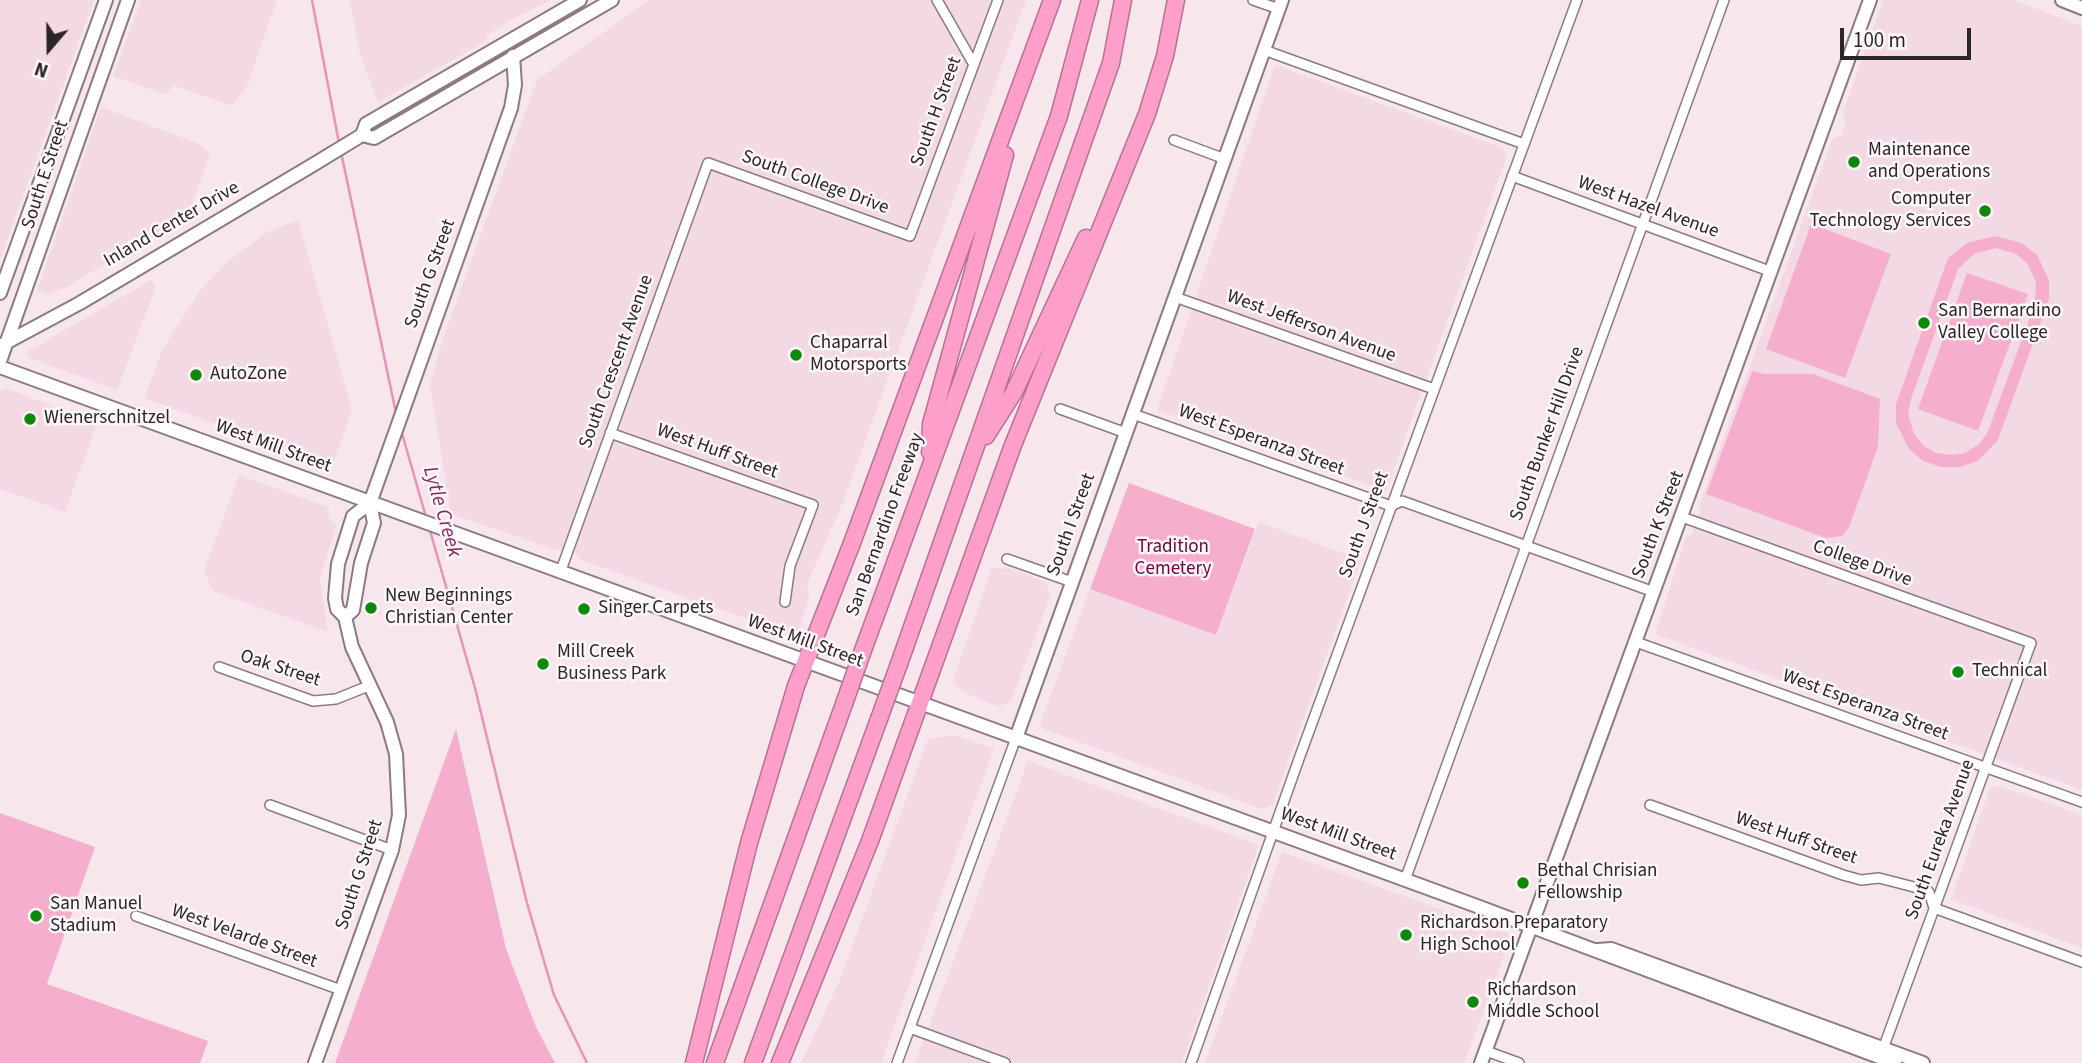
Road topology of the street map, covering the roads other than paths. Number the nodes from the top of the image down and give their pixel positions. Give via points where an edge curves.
1 (106, 0) edge
2 (128, 0) edge
3 (580, 0) edge
4 (612, 0) edge
5 (937, 0) edge
6 (998, 0) edge
7 (1054, 0) edge
8 (1090, 0) edge
9 (1123, 0) edge
10 (1174, 0) edge
11 (1253, 0) edge
12 (1577, 0) edge
13 (1724, 0) edge
14 (1870, 0) edge
15 (2062, 0) edge
16 (1281, 5) edge
17 (2082, 8) edge
18 (1264, 50) junction
19 (513, 56) junction
20 (973, 63) junction
21 (362, 135) junction
22 (1174, 140) dead end
23 (1524, 144) junction
24 (1225, 159) junction
25 (708, 163) joint
26 (1512, 176) junction
27 (1642, 223) junction
28 (910, 236) joint
29 (1772, 272) junction
30 (0, 293) edge
31 (1175, 297) junction
32 (5, 343) edge
33 (0, 362) edge
34 (0, 367) edge
35 (1434, 390) junction
36 (1060, 409) dead end
37 (1133, 414) junction
38 (610, 433) junction
39 (1126, 433) junction
40 (969, 461) junction
41 (929, 467) junction
42 (370, 503) junction
43 (1391, 506) junction
44 (1682, 517) junction
45 (1527, 546) junction
46 (1007, 559) dead end
47 (560, 573) junction
48 (1072, 583) junction
49 (1654, 592) junction
50 (785, 602) dead end
51 (345, 617) junction
52 (1636, 642) junction
53 (2031, 643) joint
54 (806, 663) junction
55 (219, 667) dead end
56 (371, 685) junction
57 (920, 704) junction
58 (1016, 738) junction
59 (1986, 768) junction
60 (2082, 802) edge
61 (1650, 805) dead end
62 (270, 806) dead end
63 (1274, 832) junction
64 (392, 850) junction
65 (1405, 880) junction
66 (1934, 908) junction
67 (136, 916) dead end
68 (1532, 926) junction
69 (1598, 950) junction
70 (2082, 962) edge
71 (341, 990) junction
72 (910, 1028) junction
73 (1883, 1049) junction
74 (1483, 1057) edge
75 (1897, 1060) edge
76 (315, 1063) edge
77 (694, 1063) edge
78 (715, 1063) edge
79 (753, 1063) edge
80 (780, 1063) edge
81 (897, 1063) edge
82 (1005, 1063) edge
83 (1191, 1063) edge
84 (1519, 1063) edge
85 (1923, 1063) edge

1 - 30 main road, South E Street
2 - 32 main road, South E Street
3 - 21 main road, Inland Center Drive via 366,124
4 - 19 main road, Inland Center Drive
5 - 20 street
6 - 20 street, South H Street
7 - 41 highway via 1004,160 931,425
7 - 54 highway
8 - 41 highway, San Bernardino Freeway via 1059,116
9 - 40 highway via 1111,63
10 - 40 highway via 1139,110 1078,257 1014,392
10 - 57 highway via 1165,56 1147,114 1013,445
11 - 16 street
12 - 23 street, South J Street
13 - 27 street, South Bunker Hill Drive
14 - 29 main road, South K Street
15 - 17 main road
16 - 18 main road, South I Street
18 - 23 street
18 - 24 main road, South I Street
19 - 21 main road, Inland Center Drive via 374,138
19 - 42 main road, South G Street via 511,108
20 - 28 street, South H Street
21 - 32 main road, Inland Center Drive
22 - 24 street
23 - 26 street, South J Street
24 - 31 main road, South I Street
25 - 28 street, South College Drive
25 - 38 street, South Crescent Avenue
26 - 27 street, West Hazel Avenue
26 - 35 street, South J Street
27 - 29 street, West Hazel Avenue
27 - 45 street, South Bunker Hill Drive
29 - 44 main road, South K Street
31 - 35 street, West Jefferson Avenue
31 - 37 main road, South I Street
32 - 33 main road, South E Street
34 - 42 main road, West Mill Street
35 - 43 street, South J Street
36 - 39 street
37 - 39 main road, South I Street
37 - 43 street, West Esperanza Street
38 - 47 street, South Crescent Avenue
38 - 50 street, West Huff Street via 813,505 790,566
39 - 48 main road, South I Street
40 - 79 highway, bridge
41 - 78 highway, San Bernardino Freeway, bridge
42 - 47 main road, West Mill Street
42 - 51 main road, South G Street via 374,523 353,610
42 - 51 main road, South G Street via 353,516 338,564 335,598
43 - 45 street, West Esperanza Street via 1402,501
43 - 63 street, South J Street
44 - 49 main road, South K Street
44 - 53 street, College Drive
45 - 49 street, West Esperanza Street
45 - 65 street, South Bunker Hill Drive
46 - 48 street
47 - 54 main road, West Mill Street
48 - 58 main road, South I Street
49 - 52 main road, South K Street
51 - 56 main road, South G Street via 352,647
52 - 59 street, West Esperanza Street
52 - 68 main road, South K Street
53 - 59 street, South Eureka Avenue
54 - 57 main road, West Mill Street
54 - 77 highway via 756,818
55 - 56 street, Oak Street via 313,701 336,699
56 - 64 main road, South G Street via 396,754 399,815
57 - 58 main road, West Mill Street
57 - 80 highway via 805,1009
58 - 63 main road, West Mill Street
58 - 72 street, South I Street
59 - 60 street, West Esperanza Street
59 - 66 street, South Eureka Avenue
61 - 66 street, West Huff Street via 1843,876 1879,878 1928,892
62 - 64 street
63 - 65 main road, West Mill Street
63 - 83 street, South J Street
64 - 71 main road, South G Street
65 - 68 main road, West Mill Street
66 - 70 street, West Huff Street
66 - 73 street, South Eureka Avenue
67 - 71 street, West Velarde Street
68 - 69 main road, West Mill Street
68 - 74 main road, South K Street
69 - 73 main road, West Mill Street via 1611,949
69 - 75 main road, West Mill Street
71 - 76 main road, South G Street
72 - 81 street, South I Street
72 - 82 street
73 - 75 main road, West Mill Street
74 - 84 street
75 - 85 main road, West Mill Street

